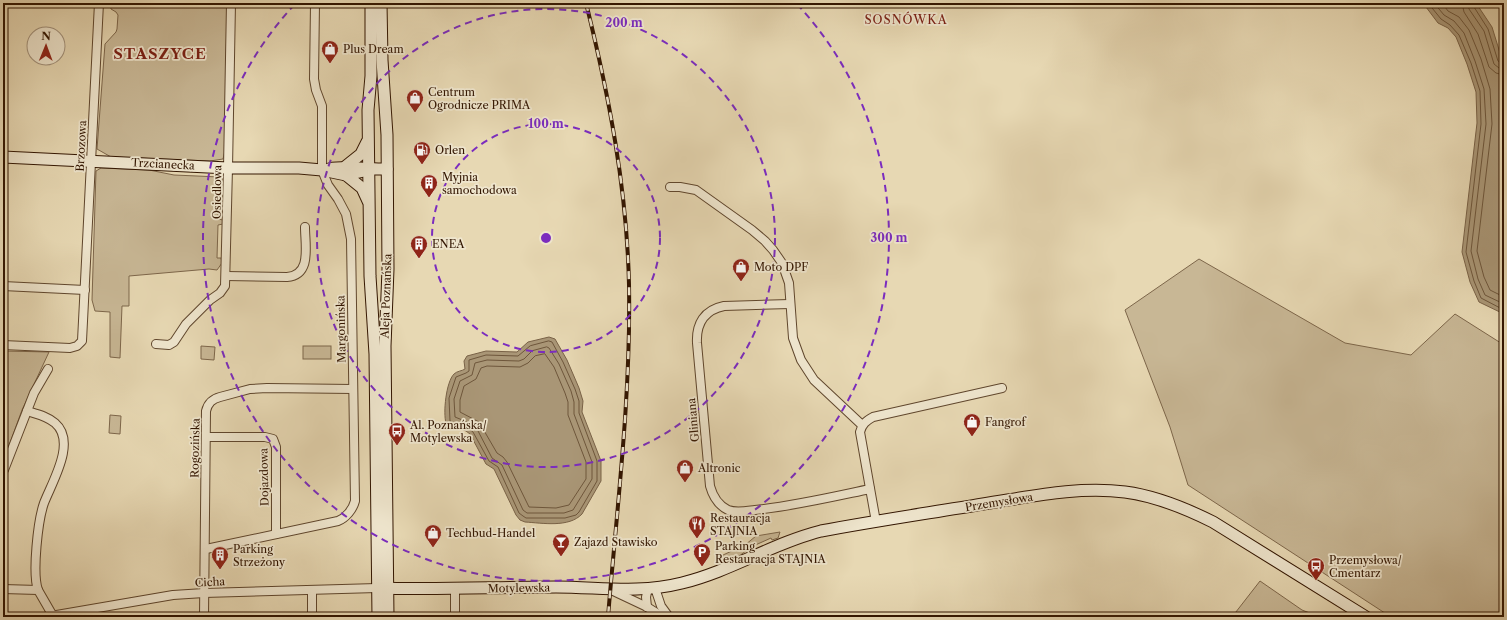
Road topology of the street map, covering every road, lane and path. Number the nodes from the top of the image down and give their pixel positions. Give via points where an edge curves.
1 (99, 3) edge
2 (230, 3) edge
3 (315, 3) edge
4 (371, 3) edge
5 (381, 3) edge
6 (368, 140) junction
7 (3, 157) edge
8 (91, 161) junction
9 (228, 168) junction
10 (387, 169) junction
11 (322, 170) junction
12 (346, 170) junction
13 (369, 170) junction
14 (670, 187) dead end
15 (369, 204) junction
16 (305, 227) dead end
17 (370, 234) junction
18 (388, 258) junction
19 (226, 276) junction
20 (3, 286) edge
21 (85, 290) junction
22 (790, 304) junction
23 (156, 344) dead end
24 (3, 345) edge
25 (48, 369) dead end
26 (1002, 388) dead end
27 (353, 389) junction
28 (27, 411) junction
29 (862, 425) junction
30 (206, 437) junction
31 (4, 470) dead end
32 (870, 489) junction
33 (876, 522) junction
34 (276, 534) junction
35 (206, 549) junction
36 (382, 588) junction
37 (652, 588) junction
38 (3, 589) edge
39 (455, 589) junction
40 (38, 590) junction
41 (312, 590) junction
42 (610, 590) junction
43 (204, 593) junction
44 (647, 607) junction
45 (49, 616) edge
46 (204, 617) edge
47 (312, 617) edge
48 (378, 617) edge
49 (388, 617) edge
50 (455, 617) edge
51 (663, 617) edge
52 (669, 617) edge
53 (1366, 617) edge

1 - 8 street, Brzozowa
2 - 9 street, Osiedlowa
3 - 11 street, Margonińska via 314,79 322,106
4 - 6 street, Aleja Poznańska via 372,70
5 - 10 street, Aleja Poznańska
6 - 12 street via 361,154
6 - 13 street, Aleja Poznańska
7 - 8 street, Trzcianecka
8 - 9 street, Trzcianecka
8 - 21 street, Brzozowa
9 - 11 street, Trzcianecka
9 - 19 street, Osiedlowa
10 - 13 street, Trzcianecka
10 - 18 street, Aleja Poznańska
11 - 12 street, Trzcianecka
11 - 27 street, Margonińska via 346,214 350,232
12 - 13 street, Trzcianecka
12 - 15 street, Trzcianecka via 362,188
13 - 15 street, Aleja Poznańska
14 - 22 street via 696,190 765,241 782,263 789,283
15 - 17 street, Aleja Poznańska
16 - 19 street via 305,262 303,269 296,275
17 - 18 street via 377,254
17 - 36 street, Aleja Poznańska
18 - 36 street, Aleja Poznańska
19 - 23 street, Osiedlowa via 222,290 186,324 174,342
20 - 21 street
21 - 24 street, Brzozowa via 80,344 70,348
22 - 29 street via 793,338 804,366 814,380
22 - 32 street, Gliniana via 716,308 704,316 697,330 710,486 713,495 722,507 739,512 780,508
25 - 28 street
26 - 29 street via 873,417
27 - 30 street, Rogozińska via 250,389 220,397 208,406
27 - 34 street, Margonińska via 354,503 344,518 338,521
28 - 31 street
28 - 40 street via 54,423 60,431 63,444 59,468 41,515 35,576
29 - 32 street via 860,432
30 - 34 street, Dojazdowa via 273,439 276,447
30 - 35 street, Rogozińska
32 - 33 street
33 - 37 street, Przemysłowa via 809,534 707,576
33 - 53 street, Przemysłowa via 1067,492 1102,490 1136,494 1177,505 1213,522
34 - 35 street, Margonińska
35 - 43 street, Rogozińska
36 - 39 street, Motylewska
36 - 41 street, Cicha
36 - 48 street, Aleja Poznańska
36 - 49 street, Aleja Poznańska
37 - 42 street, Przemysłowa
37 - 44 street via 646,597
37 - 52 street
38 - 40 street
39 - 42 street, Motylewska via 556,587
39 - 50 street
40 - 45 street
41 - 43 street, Cicha
41 - 47 street
42 - 44 street, Motylewska
43 - 45 street, Cicha via 173,595
43 - 46 street, Rogozińska
44 - 51 street, Motylewska

